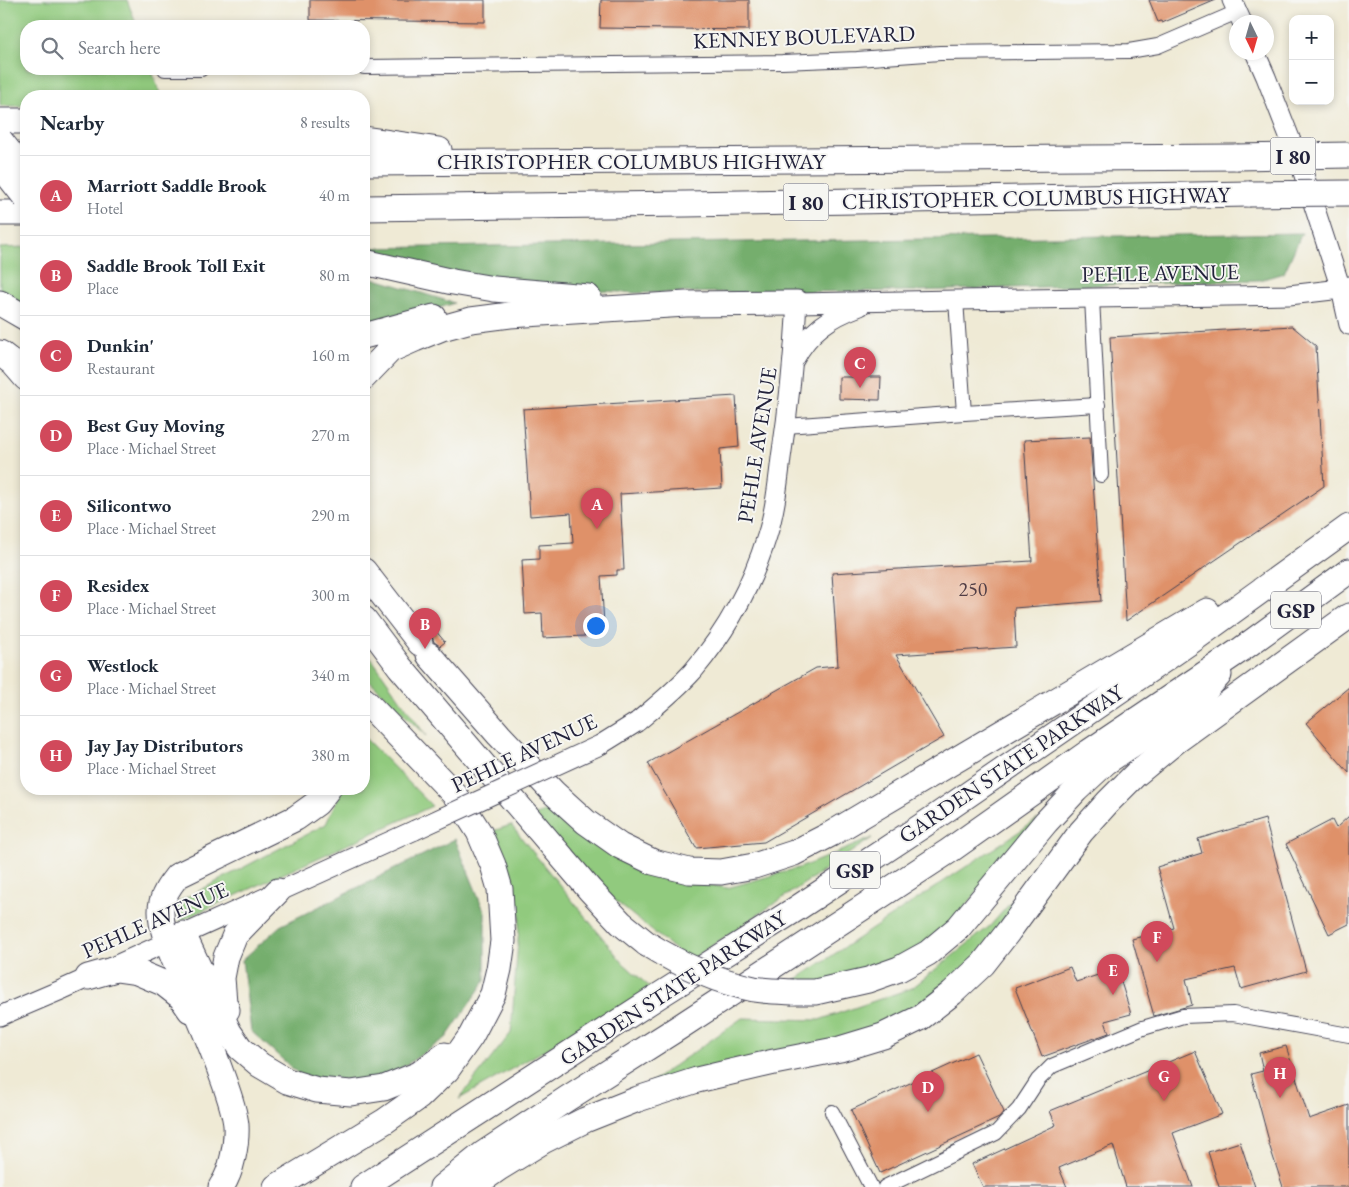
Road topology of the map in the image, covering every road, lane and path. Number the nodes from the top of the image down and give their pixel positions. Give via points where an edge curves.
1 (1237, 11) edge
2 (1259, 60) edge
3 (370, 67) edge
4 (0, 121) edge
5 (20, 121) edge
6 (0, 140) edge
7 (370, 140) edge
8 (1349, 155) edge
9 (515, 161) junction
10 (370, 163) edge
11 (20, 165) edge
12 (0, 166) edge
13 (20, 166) edge
14 (20, 191) edge
15 (1349, 192) edge
16 (370, 208) edge
17 (0, 213) edge
18 (20, 213) edge
19 (370, 263) edge
20 (1345, 287) edge
21 (577, 297) junction
22 (1092, 298) junction
23 (956, 300) junction
24 (873, 302) junction
25 (0, 303) edge
26 (797, 303) junction
27 (686, 304) junction
28 (20, 315) edge
29 (1349, 325) edge
30 (370, 334) edge
31 (0, 353) edge
32 (794, 361) junction
33 (370, 369) edge
34 (20, 372) edge
35 (1098, 405) junction
36 (964, 413) junction
37 (786, 426) junction
38 (1101, 475) dead end
39 (1343, 531) edge
40 (1349, 571) edge
41 (370, 579) edge
42 (1349, 616) edge
43 (370, 627) edge
44 (1242, 649) junction
45 (370, 707) edge
46 (323, 795) edge
47 (278, 891) junction
48 (175, 937) junction
49 (88, 977) junction
50 (493, 994) junction
51 (2, 1010) edge
52 (1349, 1034) edge
53 (208, 1038) junction
54 (260, 1065) junction
55 (832, 1112) dead end
56 (221, 1187) edge
57 (276, 1187) edge
58 (363, 1187) edge
59 (442, 1187) edge
60 (472, 1187) edge
61 (870, 1187) edge
62 (885, 1187) edge

1 - 3 street, KENNEY BOULEVARD via 1158,46 1129,51 940,53 782,62
2 - 20 street
4 - 5 highway
6 - 11 highway, bridge
7 - 9 highway
8 - 9 highway, CHRISTOPHER COLUMBUS HIGHWAY / I 80, bridge
9 - 10 highway, CHRISTOPHER COLUMBUS HIGHWAY / I 80
12 - 13 highway
12 - 14 highway, bridge
15 - 16 highway, CHRISTOPHER COLUMBUS HIGHWAY / I 80, bridge
17 - 18 highway
19 - 21 highway via 494,289
20 - 22 street, PEHLE AVENUE via 1289,294
20 - 29 street
21 - 27 highway
21 - 30 highway via 486,305
22 - 23 street, PEHLE AVENUE
22 - 35 street
23 - 24 street, PEHLE AVENUE
23 - 36 street
24 - 26 street, PEHLE AVENUE
24 - 32 street via 843,312 821,326 801,346
25 - 28 highway
26 - 27 highway
26 - 32 street, PEHLE AVENUE
27 - 33 highway via 471,320 442,328 390,350
31 - 34 highway
32 - 37 street, PEHLE AVENUE
35 - 36 street
35 - 38 street
36 - 37 street
37 - 47 street, PEHLE AVENUE, bridge via 776,497 754,571 737,608 716,641 667,697 600,746
39 - 41 highway via 831,834 794,853 754,866 721,872 689,871 653,862 620,846 586,822 499,735
39 - 58 highway, GARDEN STATE PARKWAY / GSP via 931,820
40 - 44 highway, GARDEN STATE PARKWAY / GSP
42 - 60 highway via 1176,741 1136,774 1081,832 983,964 920,1018 883,1036 840,1049 697,1080 638,1098 543,1141
43 - 44 highway, bridge via 400,668 621,923 670,959 697,972 756,989 793,992 815,992 868,980 899,969 928,953 959,927 1076,790 1106,762 1194,704
44 - 59 highway, GARDEN STATE PARKWAY / GSP via 1096,746 949,851 491,1149
45 - 50 highway via 456,796 479,832 494,865 500,889 504,942
46 - 48 highway via 296,818 178,876 167,888 161,903 162,918
47 - 48 street, PEHLE AVENUE
47 - 54 highway via 236,935 226,957 222,978 224,1002 232,1024
48 - 49 street, PEHLE AVENUE
48 - 53 highway
48 - 54 highway via 229,1032 240,1048
49 - 51 street, PEHLE AVENUE
49 - 53 highway via 116,969 137,972 163,983 181,997
50 - 54 highway via 446,1054 418,1074 384,1088 350,1093 317,1090 287,1080
50 - 57 highway via 471,1036 447,1070 419,1097
52 - 62 street via 1233,1014 1183,1016 1143,1028 1052,1066 996,1133
53 - 56 highway via 236,1124 234,1151
55 - 61 street

